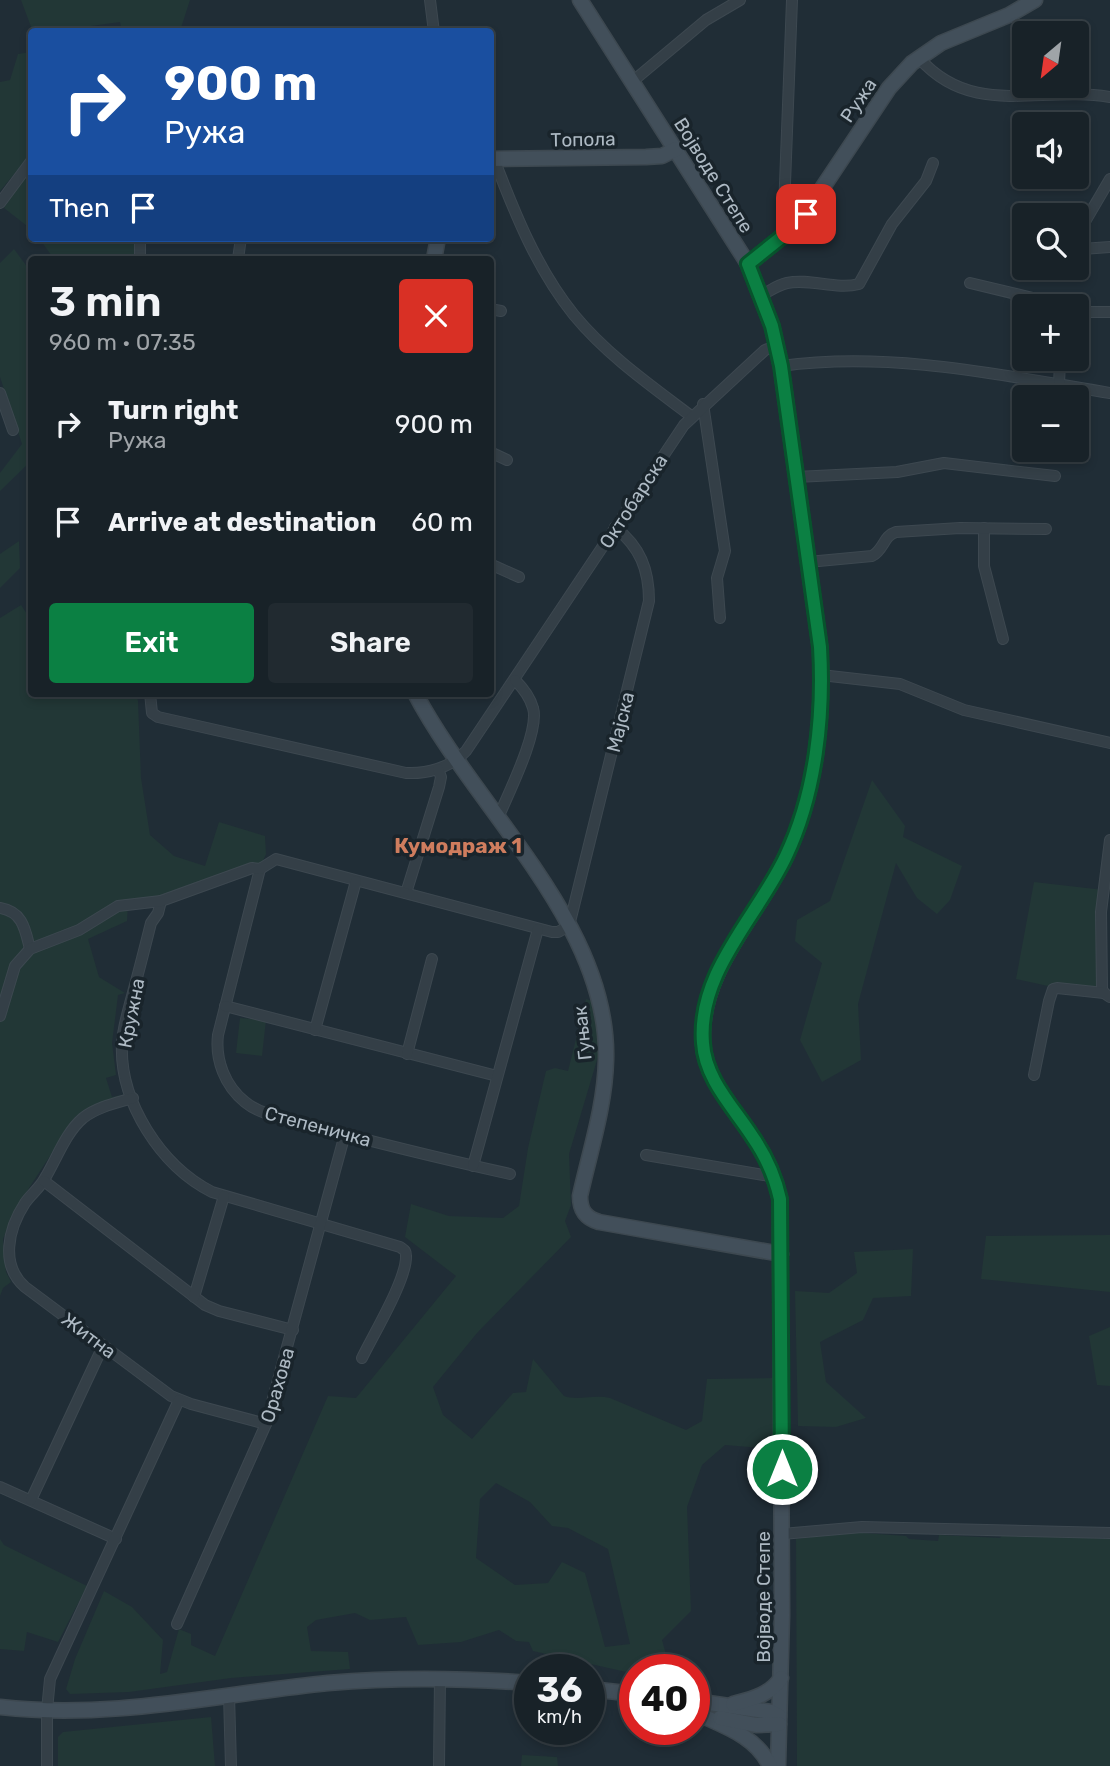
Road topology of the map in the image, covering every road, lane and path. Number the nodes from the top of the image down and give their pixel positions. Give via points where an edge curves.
1 (430, 0) edge
2 (580, 0) edge
3 (740, 0) edge
4 (792, 0) edge
5 (1035, 0) edge
6 (434, 28) edge
7 (919, 58) junction
8 (633, 81) junction
9 (1110, 97) edge
10 (676, 149) junction
11 (494, 159) edge
12 (933, 163) dead end
13 (494, 164) edge
14 (28, 165) edge
15 (1110, 179) edge
16 (0, 203) edge
17 (1089, 215) edge
18 (783, 236) junction
19 (1110, 247) edge
20 (1089, 248) edge
21 (748, 264) junction
22 (970, 282) dead end
23 (1017, 294) edge
24 (762, 295) junction
25 (494, 310) edge
26 (501, 311) dead end
27 (1089, 312) edge
28 (1110, 312) edge
29 (777, 345) junction
30 (781, 366) junction
31 (1060, 371) edge
32 (1059, 385) joint
33 (1089, 390) edge
34 (0, 393) edge
35 (1110, 393) edge
36 (703, 404) junction
37 (691, 416) junction
38 (13, 430) dead end
39 (494, 454) edge
40 (507, 460) dead end
41 (1055, 476) dead end
42 (796, 477) junction
43 (615, 527) junction
44 (984, 528) junction
45 (1046, 529) dead end
46 (808, 562) junction
47 (494, 566) edge
48 (519, 577) dead end
49 (720, 618) dead end
50 (1003, 639) dead end
51 (821, 675) junction
52 (515, 680) junction
53 (150, 697) edge
54 (417, 697) edge
55 (1110, 743) edge
56 (456, 759) junction
57 (439, 769) junction
58 (498, 818) junction
59 (1110, 840) edge
60 (260, 869) junction
61 (356, 881) junction
62 (406, 893) junction
63 (161, 901) junction
64 (0, 908) edge
65 (569, 926) junction
66 (538, 929) junction
67 (30, 948) junction
68 (432, 959) dead end
69 (1107, 995) edge
70 (225, 1006) junction
71 (0, 1016) edge
72 (315, 1030) junction
73 (407, 1054) junction
74 (1034, 1075) dead end
75 (497, 1076) junction
76 (133, 1098) junction
77 (345, 1135) junction
78 (646, 1155) dead end
79 (473, 1166) junction
80 (510, 1174) dead end
81 (775, 1177) junction
82 (44, 1181) junction
83 (224, 1196) junction
84 (321, 1224) junction
85 (781, 1254) junction
86 (194, 1297) junction
87 (293, 1330) junction
88 (103, 1346) junction
89 (362, 1358) dead end
90 (179, 1400) junction
91 (266, 1424) junction
92 (0, 1487) edge
93 (31, 1500) junction
94 (1110, 1533) edge
95 (782, 1534) junction
96 (116, 1539) junction
97 (177, 1624) dead end
98 (781, 1676) junction
99 (440, 1678) junction
100 (514, 1682) edge
101 (229, 1695) junction
102 (710, 1703) edge
103 (728, 1705) junction
104 (0, 1707) edge
105 (47, 1710) junction
106 (710, 1715) edge
107 (710, 1719) edge
108 (779, 1720) junction
109 (47, 1766) edge
110 (231, 1766) edge
111 (439, 1766) edge
112 (770, 1766) edge
113 (778, 1766) edge

1 - 6 street
2 - 8 street, Војводе Степе
3 - 8 street via 706,20
4 - 18 street
5 - 7 street, Ружа via 941,43
7 - 9 street via 965,91
7 - 18 street, Ружа via 889,88 809,209
8 - 10 street, Војводе Степе
10 - 11 street, Топола via 646,157
10 - 21 street, Војводе Степе
12 - 24 street via 859,284 791,282
13 - 37 street via 525,236 573,314 628,368
14 - 16 street
15 - 17 street
18 - 21 street, Ружа
19 - 20 street
21 - 24 street, Војводе Степе
22 - 23 street
24 - 29 street, Војводе Степе
25 - 26 street
27 - 28 street
29 - 30 street, Војводе Степе
29 - 36 street, Октобарска via 765,350
30 - 32 street via 878,361
30 - 42 street, Војводе Степе
31 - 32 street
33 - 35 street
34 - 38 street
36 - 37 street, Октобарска
36 - 49 street via 724,551 717,578
37 - 43 street, Октобарска
39 - 40 street
41 - 42 street via 944,463 897,472
42 - 46 street, Војводе Степе
43 - 52 street, Октобарска
43 - 65 street, Мајска via 645,564 649,601
44 - 45 street
44 - 46 street via 897,532 872,556
44 - 50 street via 984,566
46 - 51 street, Војводе Степе
47 - 48 street
51 - 55 street via 900,684 964,710
51 - 81 street, Војводе Степе via 814,756 799,823 779,870 719,971 711,989 702,1041 709,1070
52 - 56 street, Октобарска
52 - 58 street via 533,708 534,723
53 - 57 street via 152,713 158,717 405,773
54 - 56 street, Гуњак
56 - 57 street, Октобарска
56 - 58 street, Гуњак
57 - 62 street via 439,787
58 - 65 street, Гуњак
59 - 69 street via 1101,912 1102,989
60 - 61 street via 278,859
60 - 63 street
60 - 70 street, Степеничка
61 - 62 street
61 - 72 street
62 - 66 street
63 - 67 street via 118,906 79,930
63 - 76 street, Кружна via 151,922 122,1041
64 - 67 street via 22,920
65 - 66 street via 558,932
65 - 85 street, Гуњак via 595,984 606,1058 603,1099 580,1196 582,1211 599,1222
66 - 75 street
67 - 71 street via 15,966
68 - 73 street
69 - 74 street via 1053,989
70 - 72 street
70 - 77 street, Степеничка via 217,1053 226,1081 239,1098 262,1111
72 - 73 street
73 - 75 street
75 - 79 street
76 - 82 street, Житна via 100,1108 79,1122
76 - 83 street, Кружна via 160,1150 190,1178
77 - 79 street, Степеничка
77 - 84 street, Орахова
78 - 81 street
79 - 80 street, Степеничка
81 - 85 street, Војводе Степе
82 - 86 street
82 - 88 street, Житна via 23,1206 12,1229 9,1251 14,1276
83 - 84 street, Кружна
83 - 86 street
84 - 87 street, Орахова
84 - 89 street, Кружна via 400,1247 406,1254 399,1284
85 - 95 street, Војводе Степе
86 - 87 street via 219,1311
87 - 91 street, Орахова
88 - 90 street, Житна
88 - 93 street
90 - 91 street, Житна
90 - 96 street
91 - 97 street, Орахова
92 - 93 street
93 - 96 street
94 - 95 street via 862,1527
95 - 98 street, Војводе Степе
96 - 105 street via 50,1679
98 - 103 street via 766,1693
98 - 108 street, Војводе Степе
99 - 100 street
99 - 101 street via 352,1681
99 - 111 street
101 - 105 street via 127,1709
101 - 110 street
102 - 103 street
103 - 108 street via 771,1712
104 - 105 street
105 - 109 street
106 - 108 street via 756,1725
107 - 112 street via 743,1735
108 - 113 street, Војводе Степе

